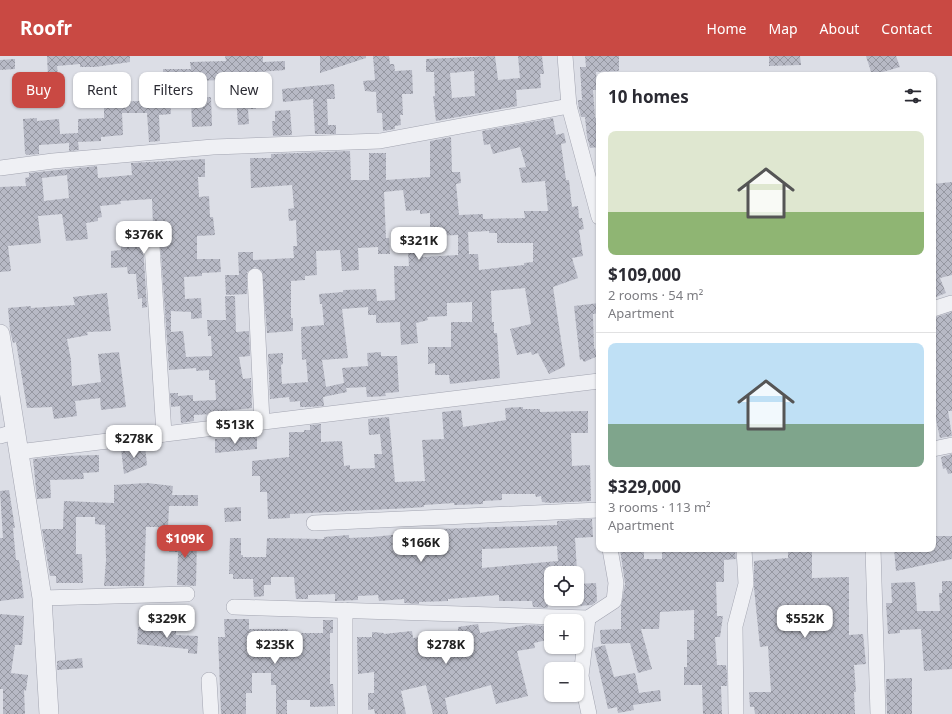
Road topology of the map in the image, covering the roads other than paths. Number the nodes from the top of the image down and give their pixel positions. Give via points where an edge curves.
1 (565, 56) edge
2 (569, 106) junction
3 (0, 168) edge
4 (596, 206) edge
5 (152, 245) dead end
6 (255, 276) dead end
7 (952, 303) edge
8 (936, 308) edge
9 (0, 334) edge
10 (3, 376) edge
11 (596, 381) edge
12 (262, 422) junction
13 (7, 434) edge
14 (164, 434) junction
15 (952, 445) edge
16 (936, 448) edge
17 (18, 452) junction
18 (596, 510) edge
19 (314, 523) dead end
20 (611, 552) edge
21 (744, 552) edge
22 (874, 552) edge
23 (187, 594) dead end
24 (42, 598) junction
25 (234, 607) dead end
26 (345, 610) junction
27 (588, 618) junction
28 (209, 680) dead end
29 (49, 714) edge
30 (211, 714) edge
31 (345, 714) edge
32 (589, 714) edge
33 (736, 714) edge
34 (878, 714) edge

1 - 2 street
2 - 3 street via 380,141 213,147
2 - 4 street
5 - 14 street
6 - 12 street
7 - 8 street
9 - 10 street
10 - 13 street
11 - 12 street
12 - 14 street
13 - 17 street
14 - 17 street
15 - 16 street
17 - 24 street
18 - 19 street
20 - 27 street via 616,583 614,601
21 - 33 street via 746,584 735,626
22 - 34 street
23 - 24 street
24 - 29 street
25 - 26 street
26 - 27 street
26 - 31 street
27 - 32 street via 581,676
28 - 30 street

